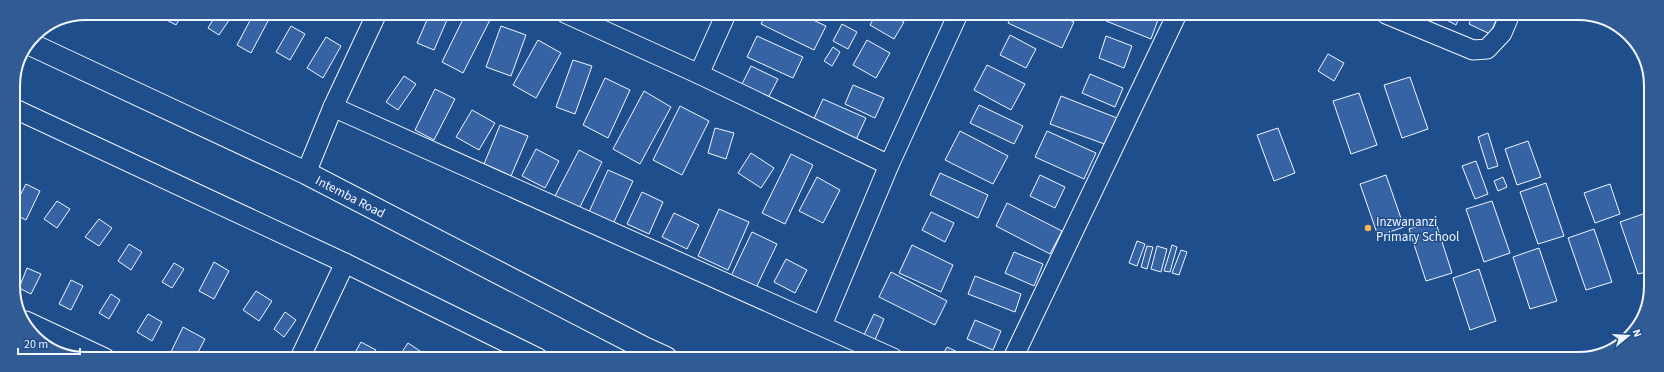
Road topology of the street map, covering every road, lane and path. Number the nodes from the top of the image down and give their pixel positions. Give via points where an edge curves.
1 (375, 20) edge
2 (592, 20) edge
3 (723, 20) edge
4 (955, 20) edge
5 (1175, 20) edge
6 (1400, 20) edge
7 (1507, 20) edge
8 (34, 46) edge
9 (699, 74) junction
10 (334, 107) junction
11 (20, 111) edge
12 (889, 165) junction
13 (306, 173) junction
14 (345, 263) junction
15 (33, 325) edge
16 (822, 325) junction
17 (87, 352) edge
18 (303, 352) edge
19 (526, 352) edge
20 (653, 352) edge
21 (880, 352) edge
22 (1016, 352) edge

1 - 10 street
2 - 9 street
3 - 9 street
4 - 12 street
5 - 22 street
6 - 7 street via 1473,50 1487,49 1502,33
8 - 13 street, Intemba Road
9 - 12 street
10 - 13 street
10 - 16 street
11 - 14 street
12 - 16 street
13 - 20 street, Intemba Road
14 - 18 street
14 - 19 street
15 - 17 street
16 - 21 street

